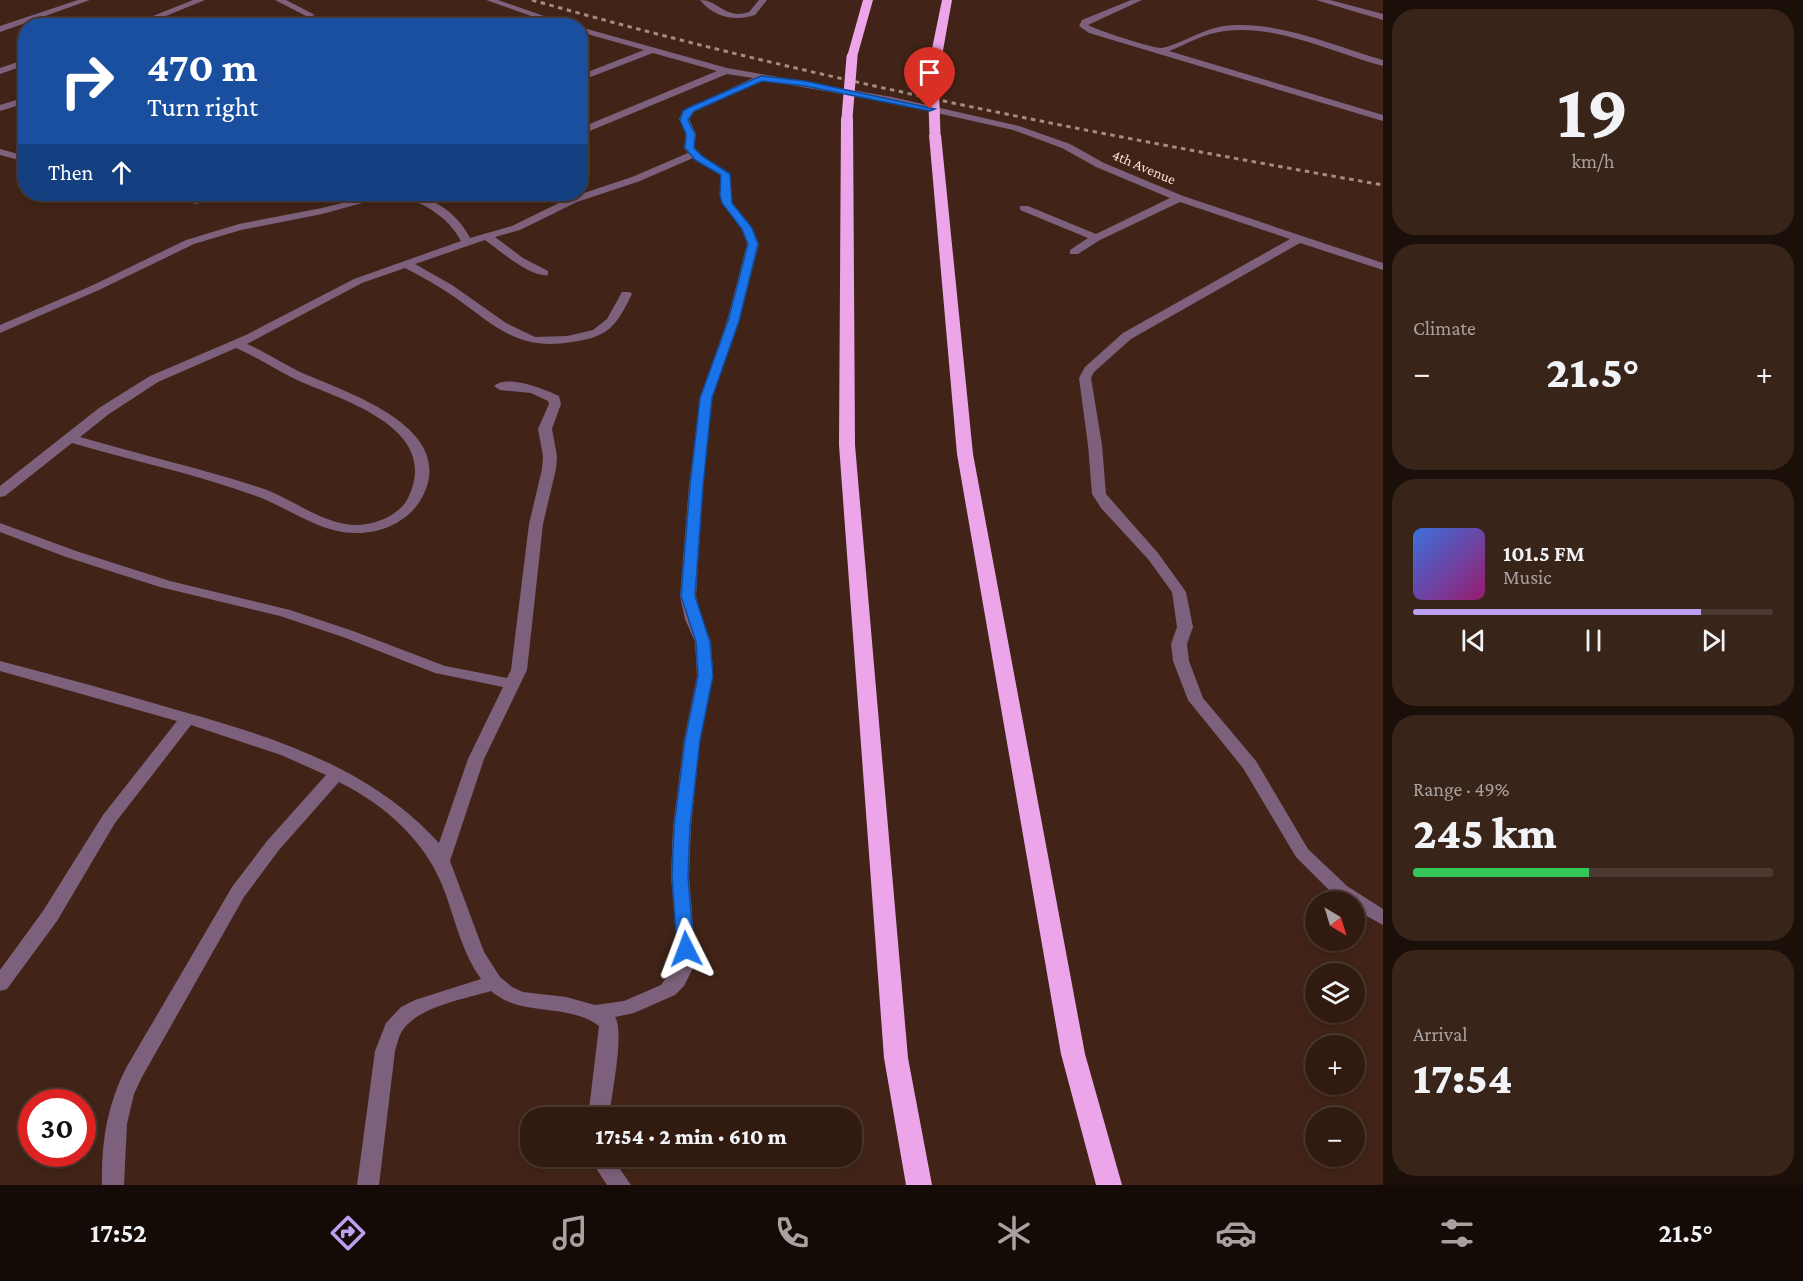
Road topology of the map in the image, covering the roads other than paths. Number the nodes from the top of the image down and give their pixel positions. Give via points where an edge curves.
1 (86, 0) edge
2 (201, 0) edge
3 (279, 0) edge
4 (490, 0) edge
5 (704, 0) edge
6 (763, 0) edge
7 (868, 0) edge
8 (947, 0) edge
9 (1138, 0) edge
10 (1320, 0) edge
11 (311, 15) dead end
12 (1383, 17) edge
13 (31, 18) edge
14 (153, 18) edge
15 (545, 18) edge
16 (18, 22) edge
17 (0, 28) edge
18 (588, 31) edge
19 (652, 50) junction
20 (1161, 51) junction
21 (1383, 63) edge
22 (18, 64) edge
23 (0, 70) edge
24 (726, 71) junction
25 (588, 75) edge
26 (761, 78) junction
27 (18, 102) edge
28 (0, 108) edge
29 (1383, 118) edge
30 (588, 129) edge
31 (0, 152) edge
32 (694, 154) junction
33 (18, 157) edge
34 (588, 195) edge
35 (1179, 198) junction
36 (361, 201) edge
37 (419, 201) edge
38 (571, 201) edge
39 (1024, 208) dead end
40 (487, 237) junction
41 (1096, 238) junction
42 (1300, 238) junction
43 (467, 242) junction
44 (1074, 252) dead end
45 (406, 264) junction
46 (1383, 267) edge
47 (544, 273) dead end
48 (626, 294) dead end
49 (0, 329) edge
50 (237, 344) junction
51 (500, 386) dead end
52 (70, 438) junction
53 (0, 493) edge
54 (0, 527) edge
55 (0, 666) edge
56 (514, 684) junction
57 (188, 718) junction
58 (337, 773) junction
59 (442, 860) junction
60 (1383, 918) edge
61 (493, 983) junction
62 (0, 984) edge
63 (595, 1012) junction
64 (599, 1107) edge
65 (606, 1167) edge
66 (113, 1185) edge
67 (368, 1185) edge
68 (620, 1185) edge
69 (919, 1185) edge
70 (1109, 1185) edge

1 - 13 street
2 - 14 street
3 - 11 street
4 - 15 street
5 - 6 street via 714,11 733,16 753,13
7 - 69 highway, bridge via 852,57 847,118 847,445 896,1058
8 - 70 highway, bridge via 933,73 934,135 964,454 1073,1054
9 - 20 street via 1083,26
10 - 12 street
16 - 17 street
18 - 19 street, 4th Avenue
19 - 24 street, 4th Avenue
19 - 25 street
20 - 21 street via 1208,32 1238,27
20 - 29 street
22 - 23 street
24 - 26 street, 4th Avenue
24 - 30 street
26 - 32 street via 686,113 684,120 691,134 689,148
26 - 35 street, 4th Avenue via 892,100 1016,128 1066,146 1100,165
27 - 28 street
31 - 33 street
32 - 34 street via 647,176
32 - 63 street via 725,174 727,203 747,228 753,244 733,321 706,398 696,486 688,596 703,642 705,676 692,740 682,827 680,876 686,949 682,970 669,990 627,1008
35 - 41 street
35 - 42 street, 4th Avenue
36 - 49 street via 238,227 190,242
37 - 43 street via 449,217
38 - 40 street via 516,228
39 - 41 street
40 - 43 street
40 - 47 street via 508,254
41 - 44 street
42 - 46 street, 4th Avenue
42 - 60 street via 1127,336 1089,370 1086,378 1096,471 1106,505 1139,539 1179,592 1185,627 1179,644 1181,661 1196,700 1250,765 1302,853 1341,891
43 - 45 street
45 - 48 street via 444,284 512,332 530,339 597,333 616,315
45 - 50 street via 358,281
50 - 52 street via 154,379
50 - 52 street via 386,415 420,455 424,474 411,505 393,520 375,527 339,527 263,494
51 - 56 street via 534,389 554,399 555,405 544,429 549,468 536,524 523,645
52 - 53 street
54 - 56 street via 165,584 285,613 441,670
55 - 57 street
56 - 59 street via 476,759
57 - 58 street via 251,737
57 - 62 street via 109,819 50,916
58 - 59 street via 397,811
58 - 66 street via 283,832 240,890 132,1076 121,1102 116,1129
59 - 61 street via 478,959
61 - 63 street via 519,1000
61 - 67 street via 422,1005 408,1012 393,1028 385,1051
63 - 64 street via 609,1023
65 - 68 street

